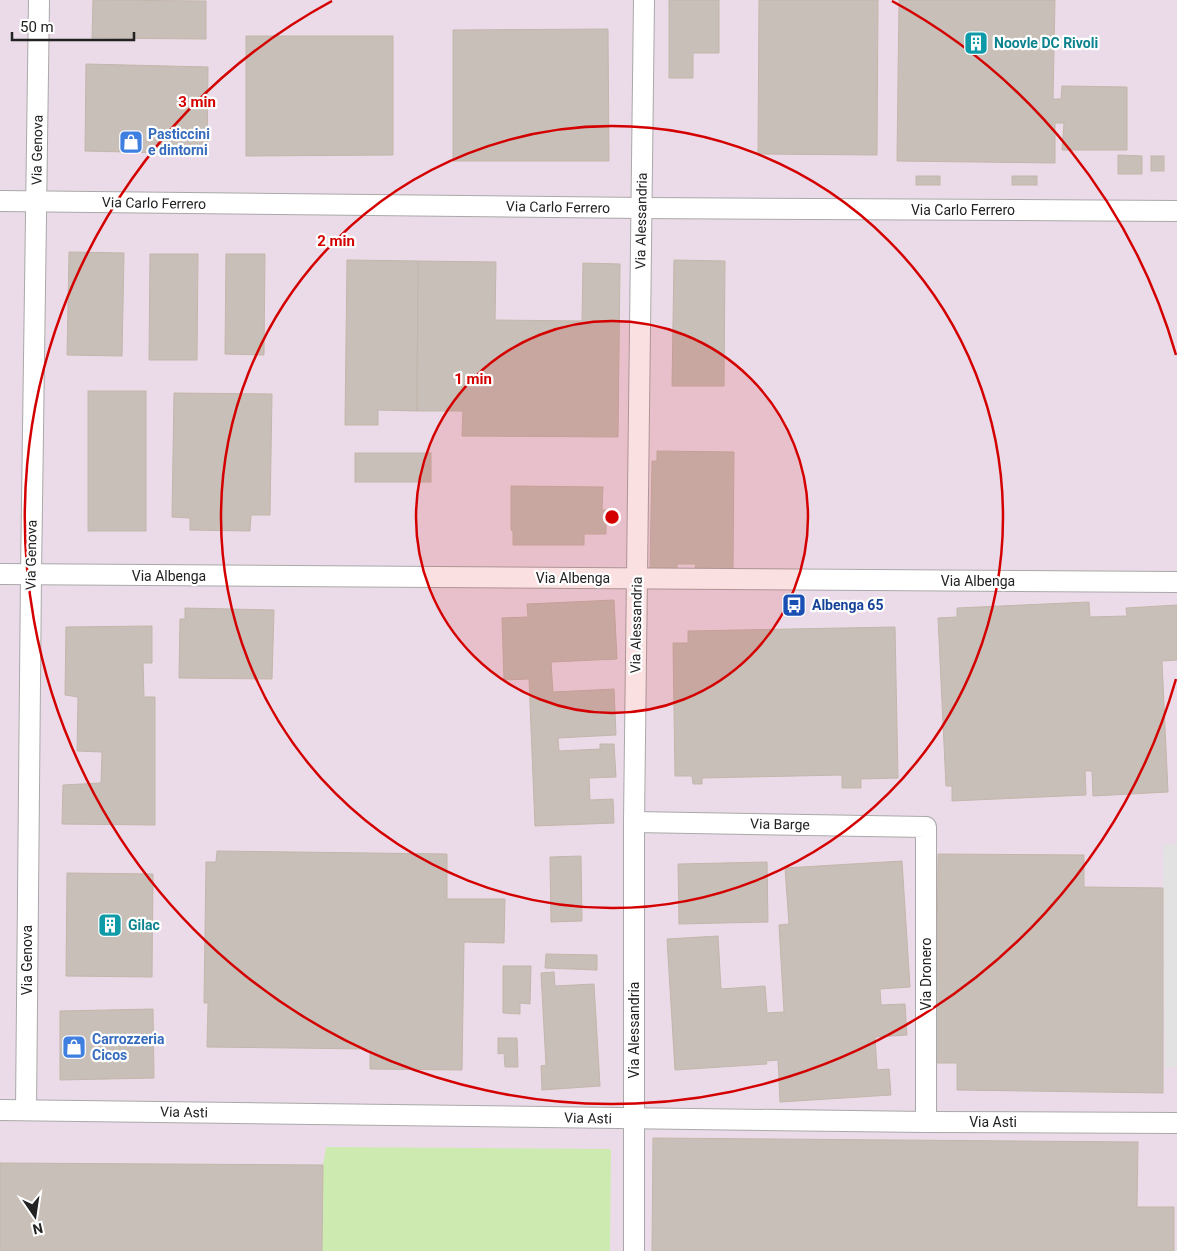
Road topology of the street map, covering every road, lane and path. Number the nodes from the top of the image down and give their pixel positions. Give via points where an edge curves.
1 (39, 0) edge
2 (644, 0) edge
3 (0, 201) edge
4 (36, 202) junction
5 (641, 208) junction
6 (1177, 211) edge
7 (0, 574) edge
8 (31, 575) junction
9 (636, 579) junction
10 (1177, 582) edge
11 (634, 822) junction
12 (926, 826) joint
13 (0, 1110) edge
14 (26, 1110) junction
15 (634, 1118) junction
16 (926, 1122) junction
17 (1177, 1123) edge
18 (634, 1251) edge

1 - 4 street, Via Genova
2 - 5 street, Via Alessandria
3 - 4 street, Via Carlo Ferrero
4 - 5 street, Via Carlo Ferrero
4 - 8 street, Via Genova
5 - 6 street, Via Carlo Ferrero
5 - 9 street, Via Alessandria
7 - 8 street, Via Albenga
8 - 9 street, Via Albenga
8 - 14 street, Via Genova
9 - 10 street, Via Albenga
9 - 11 street, Via Alessandria
11 - 12 street, Via Barge
11 - 15 street, Via Alessandria
12 - 16 street, Via Dronero
13 - 14 street, Via Asti
14 - 15 street, Via Asti
15 - 16 street, Via Asti
15 - 18 street, Via Alessandria
16 - 17 street, Via Asti

